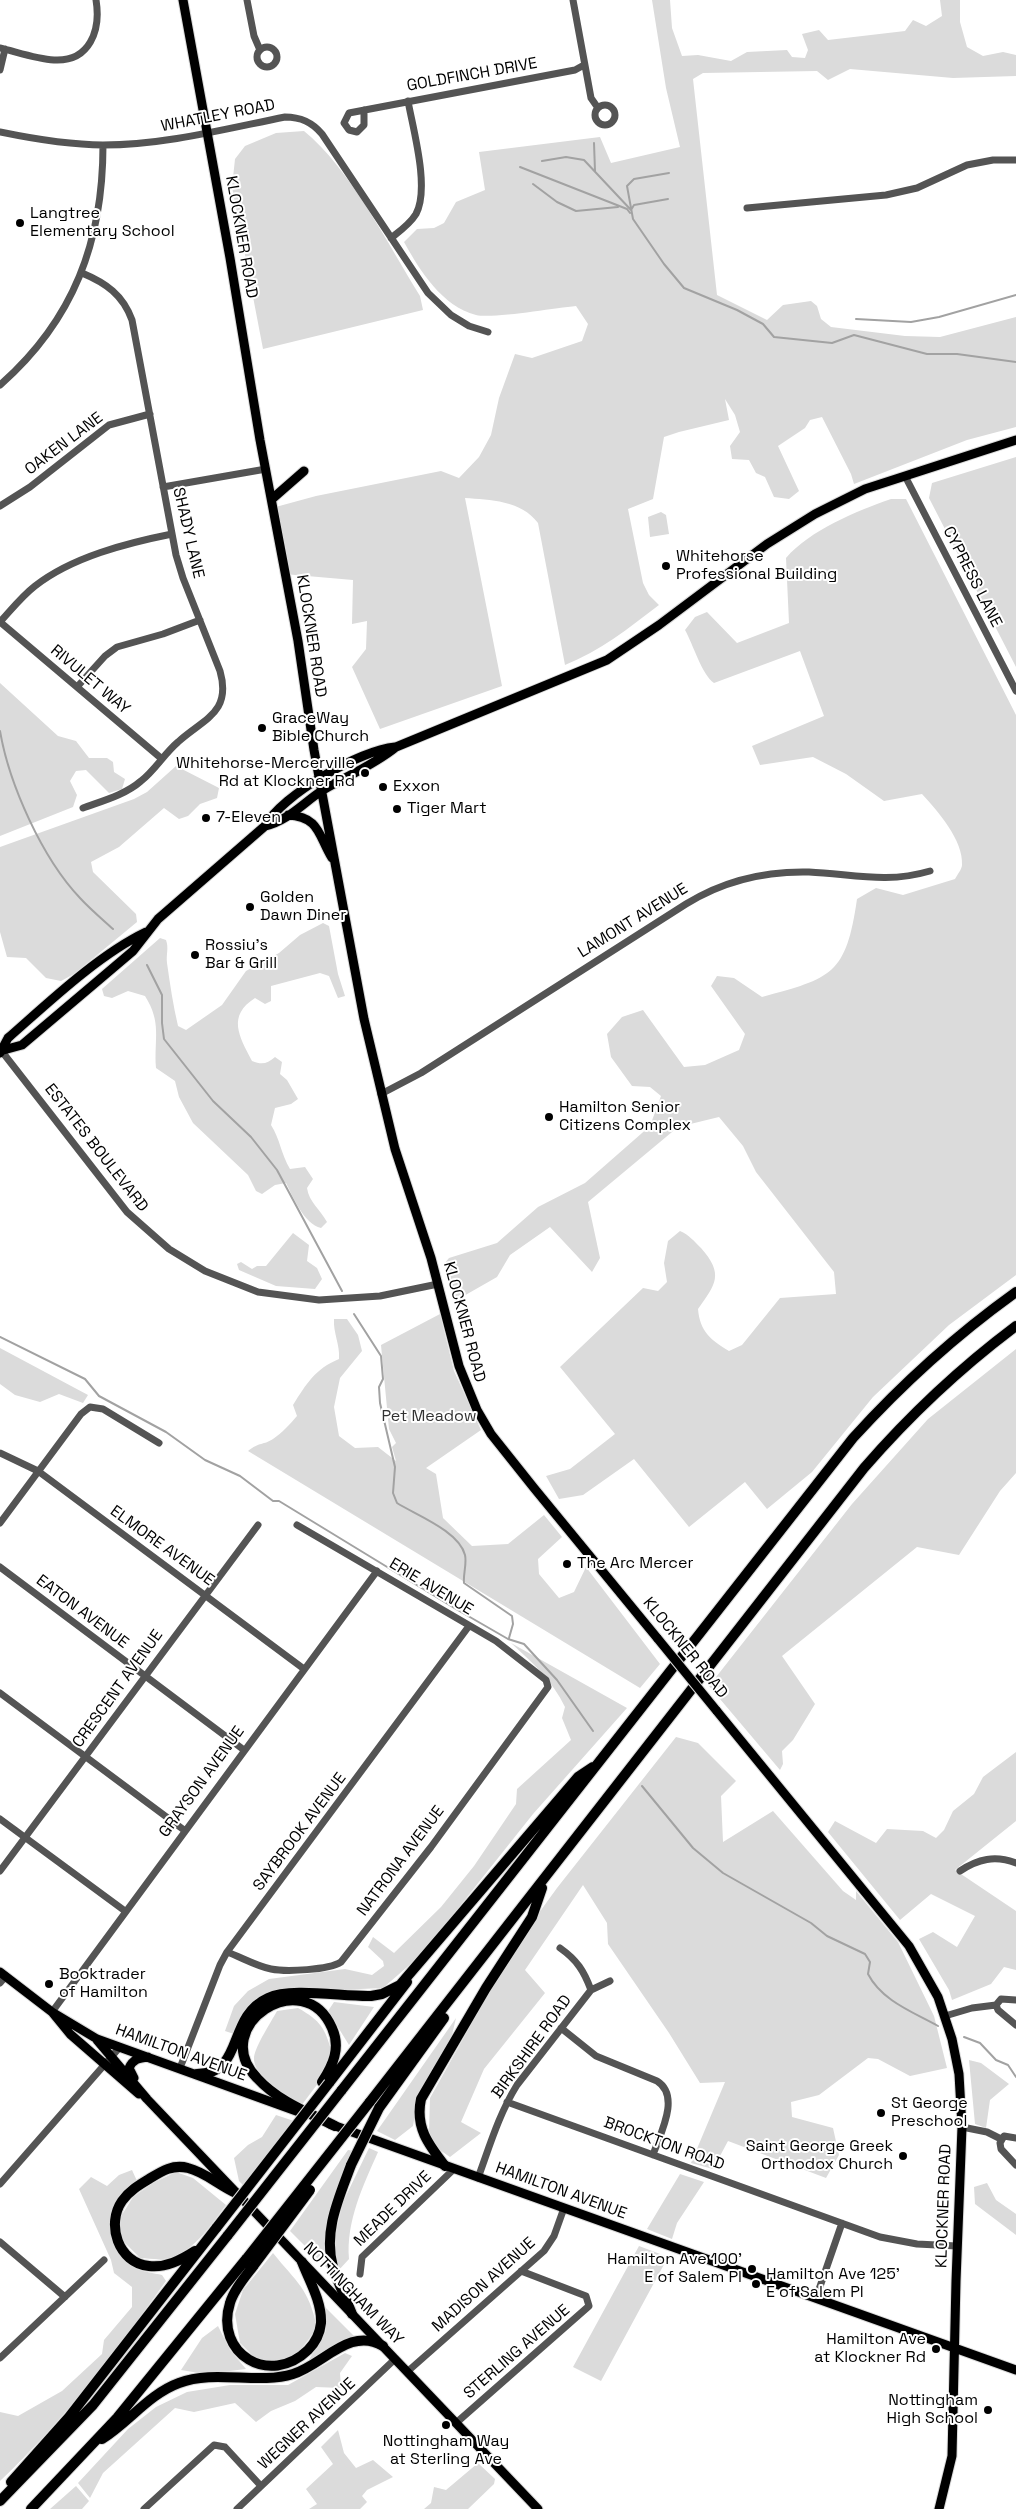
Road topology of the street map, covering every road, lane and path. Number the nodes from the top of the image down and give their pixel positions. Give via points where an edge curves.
1 (96, 0) edge
2 (183, 0) edge
3 (247, 0) edge
4 (573, 0) edge
5 (2, 49) edge
6 (260, 50) dead end
7 (584, 66) junction
8 (0, 70) edge
9 (408, 100) junction
10 (598, 108) dead end
11 (364, 110) dead end
12 (0, 132) edge
13 (207, 132) junction
14 (103, 145) junction
15 (1016, 160) edge
16 (747, 208) dead end
17 (391, 238) junction
18 (82, 273) junction
19 (488, 332) dead end
20 (0, 385) edge
21 (150, 414) junction
22 (1016, 440) edge
23 (266, 469) junction
24 (304, 471) dead end
25 (904, 476) junction
26 (163, 488) junction
27 (272, 499) junction
28 (0, 506) edge
29 (172, 534) junction
30 (200, 620) junction
31 (0, 622) edge
32 (77, 687) junction
33 (1016, 691) edge
34 (396, 747) junction
35 (162, 759) junction
36 (319, 779) junction
37 (322, 791) junction
38 (83, 808) dead end
39 (285, 818) junction
40 (265, 826) junction
41 (335, 864) junction
42 (930, 871) dead end
43 (146, 932) junction
44 (0, 1051) edge
45 (381, 1094) junction
46 (438, 1284) junction
47 (1016, 1292) edge
48 (1016, 1326) edge
49 (159, 1443) dead end
50 (0, 1453) edge
51 (38, 1472) junction
52 (0, 1523) edge
53 (258, 1525) dead end
54 (298, 1525) dead end
55 (0, 1568) edge
56 (377, 1571) junction
57 (205, 1594) junction
58 (469, 1626) junction
59 (304, 1668) junction
60 (145, 1676) junction
61 (546, 1680) joint
62 (0, 1693) edge
63 (244, 1750) junction
64 (85, 1756) junction
65 (604, 1759) junction
66 (0, 1818) edge
67 (184, 1830) junction
68 (25, 1837) junction
69 (1016, 1863) edge
70 (0, 1871) edge
71 (960, 1871) dead end
72 (545, 1880) junction
73 (125, 1911) junction
74 (560, 1948) dead end
75 (432, 1949) junction
76 (227, 1952) junction
77 (2, 1977) edge
78 (610, 1981) dead end
79 (591, 1990) junction
80 (1016, 2000) edge
81 (996, 2005) junction
82 (52, 2012) junction
83 (945, 2016) junction
84 (1016, 2025) edge
85 (561, 2028) junction
86 (97, 2039) junction
87 (120, 2047) junction
88 (148, 2057) junction
89 (108, 2062) junction
90 (180, 2068) junction
91 (196, 2074) junction
92 (326, 2082) junction
93 (147, 2099) junction
94 (507, 2102) junction
95 (374, 2106) junction
96 (335, 2126) junction
97 (962, 2127) junction
98 (1016, 2138) edge
99 (1001, 2139) junction
100 (653, 2155) junction
101 (1016, 2165) edge
102 (450, 2167) junction
103 (478, 2178) junction
104 (0, 2184) edge
105 (236, 2193) junction
106 (564, 2208) junction
107 (842, 2223) junction
108 (0, 2242) edge
109 (202, 2246) junction
110 (957, 2246) junction
111 (104, 2260) dead end
112 (250, 2261) junction
113 (302, 2262) junction
114 (521, 2271) junction
115 (360, 2274) dead end
116 (66, 2297) junction
117 (816, 2298) junction
118 (352, 2314) junction
119 (382, 2346) junction
120 (954, 2348) junction
121 (0, 2358) edge
122 (395, 2359) junction
123 (1016, 2370) edge
124 (407, 2372) junction
125 (456, 2423) junction
126 (91, 2447) junction
127 (261, 2486) junction
128 (0, 2494) edge
129 (0, 2501) edge
130 (31, 2509) edge
131 (144, 2509) edge
132 (237, 2509) edge
133 (538, 2509) edge
134 (939, 2509) edge

1 - 5 street via 97,30 88,45 75,56 52,60
2 - 13 main road, KLOCKNER ROAD
3 - 6 street
4 - 7 street
5 - 8 street
7 - 9 street, GOLDFINCH DRIVE
7 - 10 street via 591,98
9 - 11 street, GOLDFINCH DRIVE
9 - 17 street via 421,198 412,220
12 - 14 street, WHATLEY ROAD via 50,142
13 - 14 street, WHATLEY ROAD via 141,143
13 - 17 street, WHATLEY ROAD via 285,117 309,122 322,134
13 - 23 main road, KLOCKNER ROAD
14 - 18 street via 98,217
15 - 16 street via 967,165 917,188 886,195
17 - 19 street, WHATLEY ROAD via 436,302 469,326
18 - 20 street via 51,329
18 - 21 street, SHADY LANE via 112,289 129,311
21 - 26 street, SHADY LANE
21 - 28 street, OAKEN LANE via 109,425 30,487
22 - 25 main road
23 - 26 street
23 - 27 main road, KLOCKNER ROAD
24 - 27 main road
25 - 33 street, CYPRESS LANE
25 - 34 main road via 865,489 791,529 607,660
26 - 29 street, SHADY LANE
27 - 36 main road, KLOCKNER ROAD
29 - 30 street, SHADY LANE via 183,578
29 - 31 street via 122,545 56,574 25,595
30 - 32 street via 117,647
30 - 35 street, SHADY LANE via 222,679 220,702 212,716
31 - 32 street, RIVULET WAY
32 - 35 street, RIVULET WAY
34 - 36 main road via 380,748
34 - 37 main road
35 - 38 street, SHADY LANE via 134,787
36 - 37 main road, KLOCKNER ROAD
36 - 40 main road via 277,810
37 - 39 main road
37 - 41 main road, KLOCKNER ROAD
39 - 40 main road
39 - 41 main road via 310,819
40 - 43 main road
41 - 45 main road, KLOCKNER ROAD
42 - 45 street, LAMONT AVENUE via 886,879 789,872 756,876 720,886 686,904 421,1073
43 - 44 main road via 126,942 78,979 8,1038
43 - 44 main road via 133,951 22,1045
44 - 46 street, ESTATES BOULEVARD via 127,1212 169,1249 205,1272 258,1292 319,1300 380,1296
45 - 46 main road, KLOCKNER ROAD
46 - 83 main road, KLOCKNER ROAD, bridge via 462,1378 483,1420 534,1488 910,1946 930,1979
47 - 65 highway via 930,1361 853,1438
48 - 72 highway via 932,1396 864,1468
49 - 51 street via 103,1409 90,1407 81,1414
50 - 51 street, ELMORE AVENUE
51 - 52 street
51 - 57 street, ELMORE AVENUE
53 - 57 street, CRESCENT AVENUE
54 - 56 street, ERIE AVENUE
55 - 60 street, EATON AVENUE
56 - 58 street, ERIE AVENUE
56 - 59 street, GRAYSON AVENUE
57 - 59 street, ELMORE AVENUE
57 - 60 street, CRESCENT AVENUE
58 - 61 street, ERIE AVENUE via 496,1641
58 - 76 street, SAYBROOK AVENUE
59 - 63 street, GRAYSON AVENUE
60 - 63 street, EATON AVENUE
60 - 64 street, CRESCENT AVENUE
61 - 76 street, NATRONA AVENUE via 546,1690 431,1847 341,1962 332,1967 279,1970
62 - 64 street
63 - 67 street, GRAYSON AVENUE
64 - 67 street
64 - 68 street, CRESCENT AVENUE
65 - 75 highway via 578,1777
65 - 129 highway, bridge via 93,2405
66 - 68 street
67 - 73 street, GRAYSON AVENUE
68 - 70 street, CRESCENT AVENUE
68 - 73 street
69 - 71 street via 989,1859 970,1864
72 - 95 highway
72 - 102 highway via 532,1916 421,2099 419,2118 423,2135
73 - 82 street, GRAYSON AVENUE
74 - 79 street, BIRKSHIRE ROAD via 575,1958
75 - 91 highway via 400,1985 382,1994 278,1994 260,2002 242,2023 222,2067 211,2074
75 - 92 highway
76 - 90 street, SAYBROOK AVENUE
77 - 82 main road, NOTTINGHAM WAY
78 - 79 street, BIRKSHIRE ROAD
79 - 85 street, BIRKSHIRE ROAD
80 - 81 street via 1006,1998 997,2001
81 - 83 street
81 - 84 street
82 - 86 main road
82 - 89 main road, NOTTINGHAM WAY via 70,2034
83 - 97 main road, KLOCKNER ROAD via 959,2074
85 - 94 street, BIRKSHIRE ROAD
85 - 100 street via 596,2056 657,2081 665,2088 669,2104
86 - 87 main road, HAMILTON AVENUE
86 - 89 main road, NOTTINGHAM WAY
87 - 88 main road, HAMILTON AVENUE
87 - 89 street
88 - 90 main road, HAMILTON AVENUE
88 - 93 main road via 134,2061 129,2068
89 - 93 main road, NOTTINGHAM WAY via 131,2089
89 - 104 street
90 - 91 main road, HAMILTON AVENUE
91 - 96 main road, HAMILTON AVENUE
92 - 96 highway via 336,2052 334,2033 326,2018 310,2005 293,2000 276,2002 261,2010 249,2024 244,2040 245,2058 252,2074 283,2100
92 - 109 highway, bridge via 287,2138
93 - 105 main road, NOTTINGHAM WAY
94 - 100 street, BROCKTON ROAD
94 - 103 street, BIRKSHIRE ROAD
95 - 112 highway, bridge via 316,2170 310,2190
95 - 118 highway, bridge via 332,2219 329,2244 332,2266
96 - 102 main road, HAMILTON AVENUE
97 - 99 street via 987,2132
97 - 110 main road, KLOCKNER ROAD
98 - 99 street via 1008,2136
99 - 101 street via 1001,2149
100 - 107 street, BROCKTON ROAD
102 - 103 main road, HAMILTON AVENUE
102 - 115 street, MEADE DRIVE via 362,2257
103 - 106 main road, HAMILTON AVENUE
105 - 109 highway via 196,2170 172,2168 135,2188 118,2209 114,2226 118,2242 126,2255 138,2264 168,2265
105 - 113 main road, NOTTINGHAM WAY
106 - 114 street, MADISON AVENUE via 550,2244
106 - 117 main road, HAMILTON AVENUE
107 - 110 street, BROCKTON ROAD via 903,2243
107 - 117 street
108 - 116 street
109 - 128 highway via 69,2417
110 - 120 main road, KLOCKNER ROAD
111 - 116 street
112 - 113 highway via 229,2304 229,2335 242,2356 266,2367 296,2360 319,2333 321,2323 317,2301
112 - 126 highway
113 - 118 main road, NOTTINGHAM WAY
114 - 124 street, MADISON AVENUE
114 - 125 street, STERLING AVENUE via 588,2299 588,2309
116 - 121 street
117 - 120 main road, HAMILTON AVENUE
118 - 119 main road, NOTTINGHAM WAY
119 - 122 main road, NOTTINGHAM WAY
119 - 126 highway via 364,2339 350,2342 302,2370 283,2376 201,2378 178,2383 157,2395 118,2430
120 - 123 main road, HAMILTON AVENUE
120 - 134 main road, KLOCKNER ROAD via 952,2456
122 - 124 main road, NOTTINGHAM WAY
122 - 127 street, WEGNER AVENUE
124 - 125 main road, NOTTINGHAM WAY
125 - 133 main road, NOTTINGHAM WAY
126 - 130 highway
127 - 131 street via 225,2447 214,2445
127 - 132 street, WEGNER AVENUE

